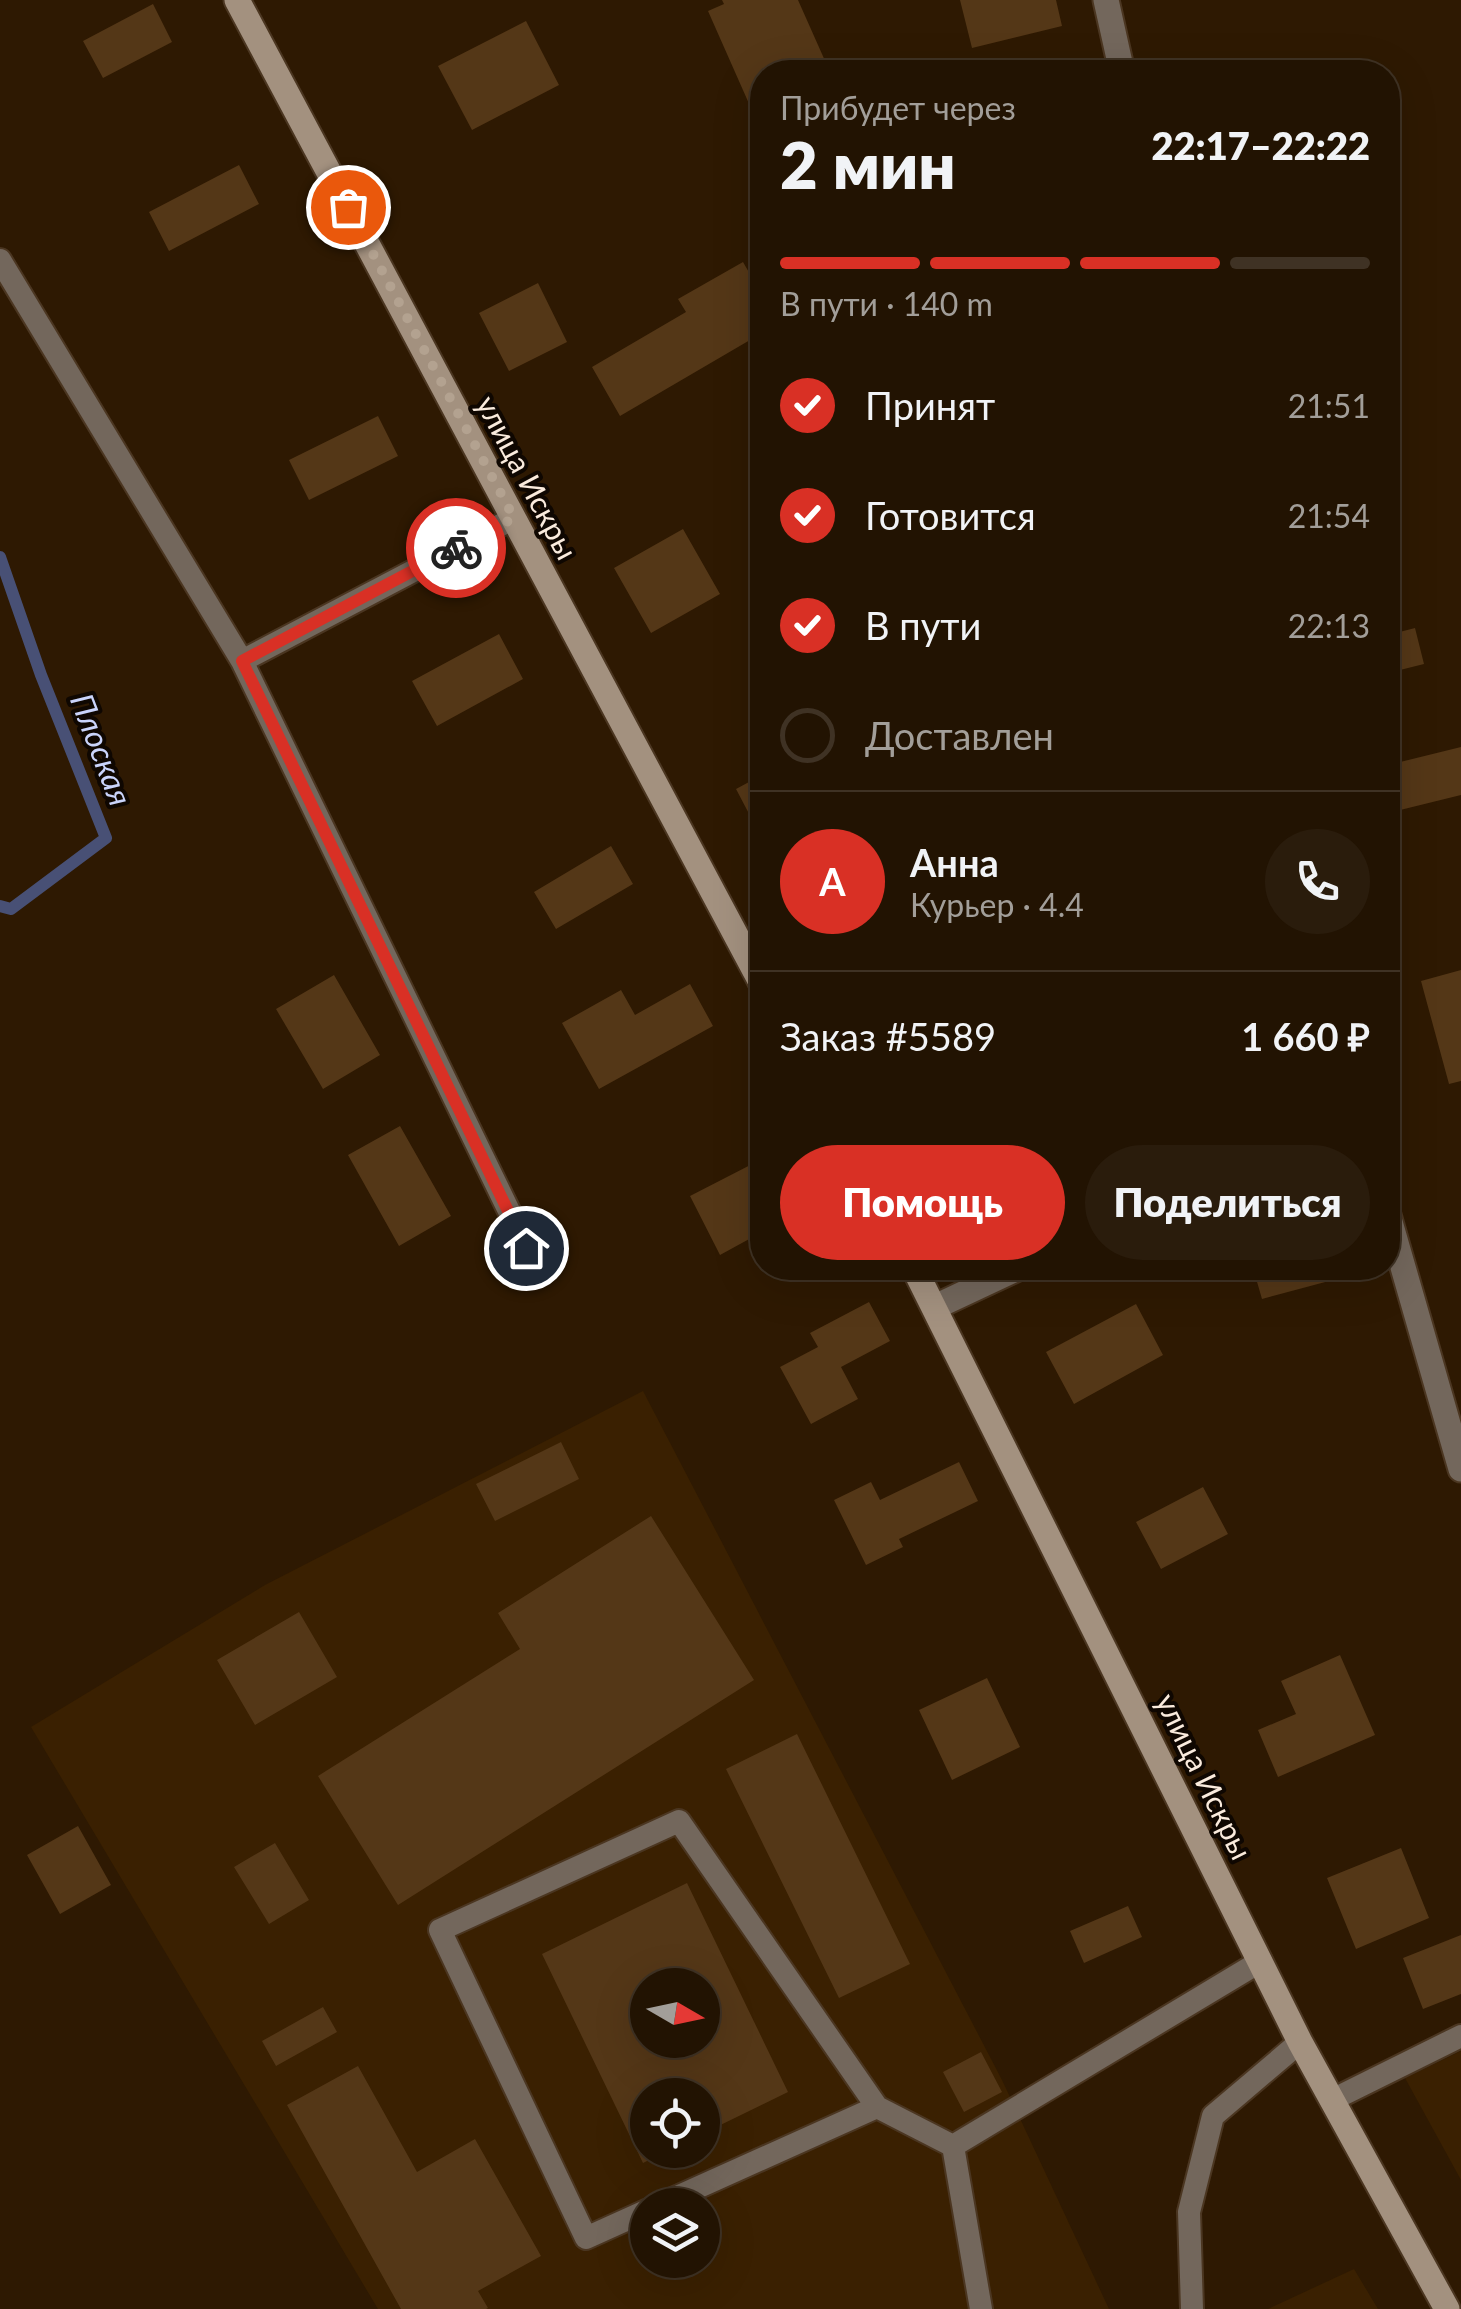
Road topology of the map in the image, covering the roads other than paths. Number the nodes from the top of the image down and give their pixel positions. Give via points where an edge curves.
1 (237, 0) edge
2 (1106, 0) edge
3 (1119, 60) edge
4 (0, 260) edge
5 (514, 518) junction
6 (242, 661) junction
7 (750, 961) edge
8 (526, 1248) dead end
9 (1400, 1257) edge
10 (920, 1280) edge
11 (992, 1280) edge
12 (935, 1307) junction
13 (1461, 1469) edge
14 (1260, 1962) junction
15 (1461, 2036) edge
16 (1300, 2042) junction
17 (1332, 2100) junction
18 (877, 2107) junction
19 (953, 2146) junction
20 (697, 2188) edge
21 (630, 2218) edge
22 (982, 2309) edge
23 (1192, 2309) edge
24 (1447, 2309) edge

1 - 5 main road, улица Искры
2 - 3 street
4 - 6 lane
5 - 6 lane
5 - 7 main road, улица Искры
6 - 8 lane
9 - 13 street
10 - 12 main road, улица Искры
11 - 12 street
12 - 14 main road, улица Искры
14 - 16 main road, улица Искры
14 - 19 lane
15 - 17 lane
16 - 17 main road, улица Искры
16 - 23 lane via 1213,2116 1189,2212
17 - 24 main road, улица Искры
18 - 19 lane
18 - 20 lane
18 - 21 lane via 679,1821 440,1930 586,2238
19 - 22 lane

